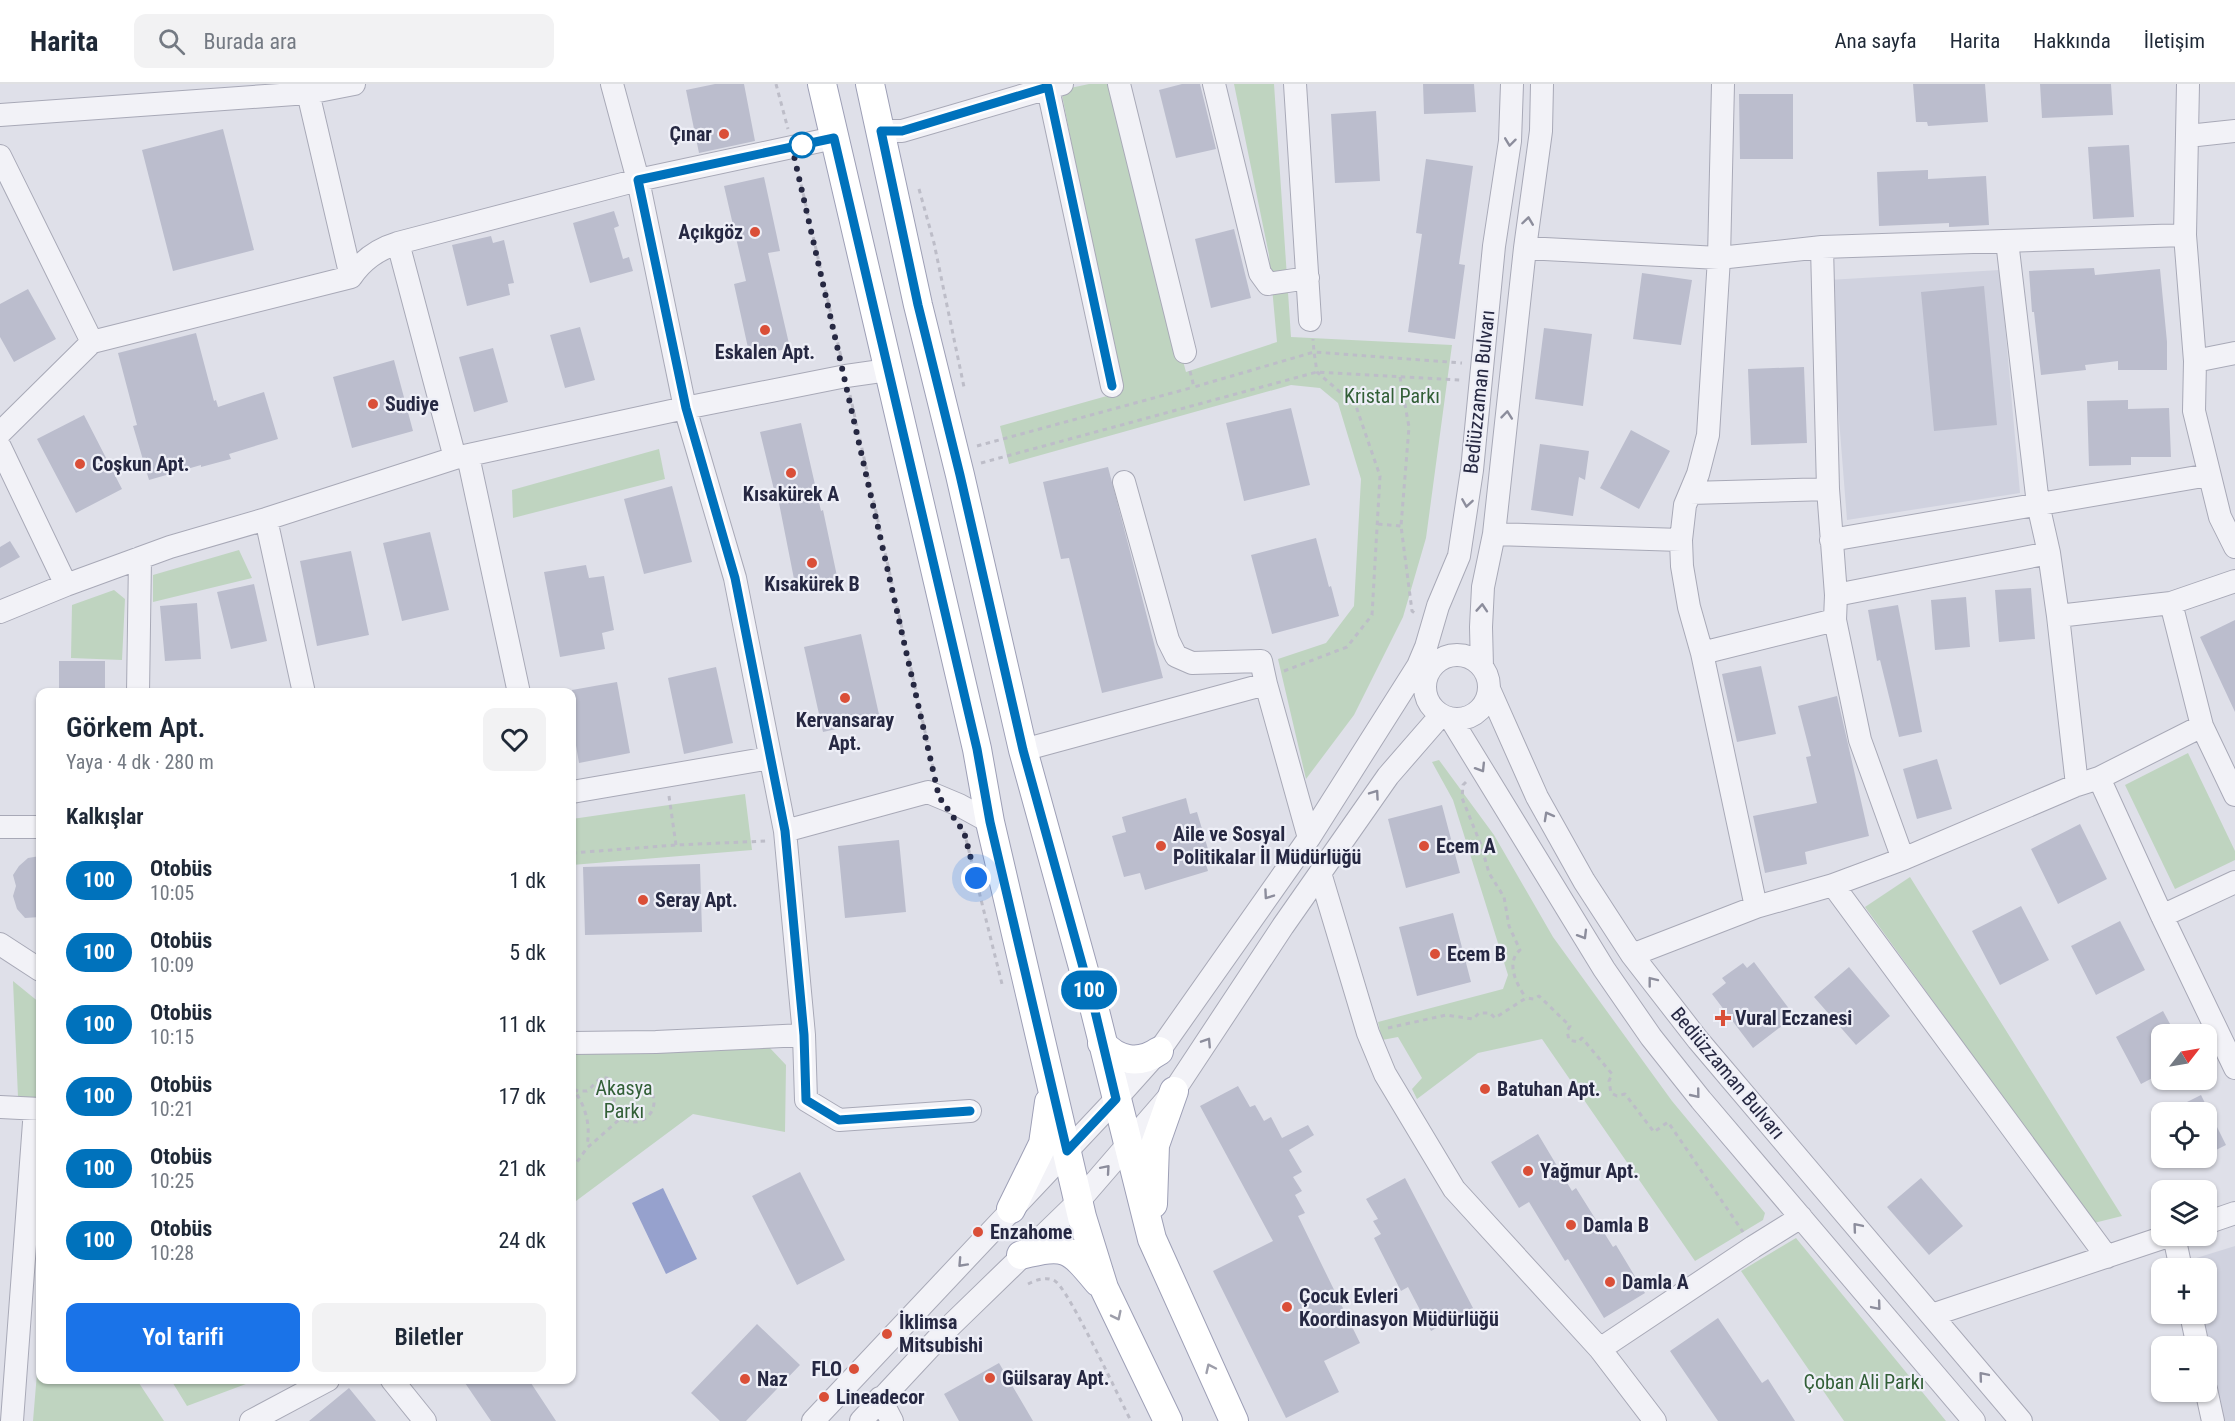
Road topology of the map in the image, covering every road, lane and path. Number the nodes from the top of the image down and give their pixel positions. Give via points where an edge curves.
1 (354, 84) edge
2 (612, 84) edge
3 (776, 84) edge
4 (822, 84) edge
5 (870, 84) edge
6 (1119, 84) edge
7 (1214, 84) edge
8 (1295, 84) edge
9 (1512, 84) edge
10 (1542, 84) edge
11 (1723, 84) edge
12 (2188, 84) edge
13 (1053, 85) edge
14 (307, 89) edge
15 (0, 115) edge
16 (881, 131) junction
17 (2235, 131) edge
18 (2188, 136) junction
19 (834, 138) junction
20 (792, 147) junction
21 (0, 156) edge
22 (638, 180) junction
23 (2185, 235) junction
24 (2007, 242) junction
25 (398, 243) junction
26 (1822, 247) junction
27 (1525, 248) junction
28 (1719, 258) junction
29 (351, 277) junction
30 (1308, 278) junction
31 (1310, 320) joint
32 (92, 342) junction
33 (1185, 352) joint
34 (1314, 352) junction
35 (2235, 353) edge
36 (2195, 361) junction
37 (888, 370) junction
38 (1317, 372) junction
39 (1481, 373) junction
40 (846, 376) junction
41 (1400, 377) junction
42 (1112, 386) dead end
43 (1194, 387) junction
44 (686, 408) junction
45 (0, 433) edge
46 (0, 447) edge
47 (977, 447) dead end
48 (461, 457) junction
49 (980, 464) dead end
50 (2209, 475) junction
51 (1124, 482) dead end
52 (1828, 489) junction
53 (1690, 493) junction
54 (2038, 504) junction
55 (266, 519) junction
56 (1378, 524) junction
57 (1401, 526) junction
58 (1494, 534) junction
59 (1681, 540) junction
60 (1831, 540) junction
61 (2235, 547) edge
62 (2049, 553) junction
63 (140, 558) junction
64 (2235, 581) edge
65 (66, 585) junction
66 (1836, 595) junction
67 (2171, 603) junction
68 (0, 612) edge
69 (2058, 616) junction
70 (1835, 620) junction
71 (1429, 638) junction
72 (1702, 653) junction
73 (1482, 667) junction
74 (1264, 674) junction
75 (1427, 675) junction
76 (138, 688) edge
77 (303, 688) edge
78 (518, 688) edge
79 (1489, 689) junction
80 (1446, 717) junction
81 (2202, 726) junction
82 (1023, 750) junction
83 (770, 758) junction
84 (1480, 766) junction
85 (666, 775) junction
86 (2099, 778) junction
87 (2077, 785) junction
88 (576, 791) edge
89 (2235, 795) edge
90 (939, 797) junction
91 (990, 822) junction
92 (0, 827) edge
93 (36, 827) edge
94 (785, 835) junction
95 (1309, 838) junction
96 (676, 844) junction
97 (576, 853) edge
98 (1904, 860) junction
99 (1320, 873) junction
100 (2235, 882) edge
101 (1833, 885) junction
102 (1756, 907) junction
103 (2162, 916) junction
104 (0, 944) edge
105 (1632, 955) junction
106 (36, 967) edge
107 (1004, 992) dead end
108 (1526, 998) junction
109 (1368, 1033) junction
110 (804, 1035) junction
111 (1102, 1042) junction
112 (576, 1043) edge
113 (1159, 1051) junction
114 (1047, 1067) junction
115 (2235, 1068) edge
116 (576, 1090) edge
117 (1174, 1091) junction
118 (616, 1092) junction
119 (576, 1093) edge
120 (1116, 1099) junction
121 (0, 1107) edge
122 (36, 1109) edge
123 (970, 1111) dead end
124 (621, 1118) junction
125 (36, 1124) edge
126 (1128, 1144) junction
127 (586, 1148) junction
128 (1067, 1151) junction
129 (576, 1163) edge
130 (1078, 1202) junction
131 (1011, 1209) junction
132 (2235, 1213) edge
133 (1802, 1217) junction
134 (2217, 1219) edge
135 (2151, 1242) edge
136 (1753, 1247) junction
137 (1022, 1255) junction
138 (1160, 1257) junction
139 (2107, 1257) junction
140 (1028, 1284) dead end
141 (1104, 1288) junction
142 (1932, 1315) junction
143 (9, 1333) edge
144 (1600, 1349) junction
145 (320, 1384) edge
146 (395, 1384) edge
147 (880, 1398) junction
148 (2209, 1402) edge
149 (12, 1421) edge
150 (251, 1421) edge
151 (425, 1421) edge
152 (813, 1421) edge
153 (861, 1421) edge
154 (892, 1421) edge
155 (1131, 1421) edge
156 (1168, 1421) edge
157 (1234, 1421) edge
158 (1655, 1421) edge
159 (1974, 1421) edge
160 (2021, 1421) edge
161 (2213, 1421) edge

1 - 14 street
2 - 22 street
3 - 20 path
4 - 19 main road
5 - 16 main road
6 - 33 street
7 - 30 street via 1260,273 1268,284
8 - 30 street
9 -> 39 street, Bediüzzaman Bulvarı via 1510,141
27 -> 10 street, Bediüzzaman Bulvarı via 1542,118
11 - 28 street
12 - 18 street
13 - 16 street via 902,131
13 - 42 street
14 - 15 street
14 - 29 street
16 - 82 main road
17 - 18 street
18 - 23 street
19 - 20 street
19 - 37 main road
20 - 22 street
20 - 40 path
21 - 32 street
22 - 25 street
22 - 44 street
23 - 24 street
23 - 36 street
24 - 26 street
24 - 54 street
25 - 29 street via 366,259
25 - 48 street
26 - 28 street
26 - 52 street
27 - 28 street
58 -> 27 street, Bediüzzaman Bulvarı
28 - 53 street via 1707,435
29 - 32 street
30 - 31 street
31 - 34 path
32 - 45 street
33 - 43 path
34 - 38 path
34 - 39 path
34 - 43 path
35 - 36 street
36 - 50 street via 2194,411
37 - 40 street
37 - 91 main road via 977,749
38 - 41 path
38 - 49 path
38 - 56 path via 1356,406 1380,476
39 - 41 path
39 -> 71 street, Bediüzzaman Bulvarı via 1459,556
40 - 44 street
40 - 90 path
41 - 57 path via 1409,427
43 - 47 path
44 - 48 street
44 - 83 street via 735,578
46 - 65 street
48 - 55 street
48 - 78 street
50 - 54 street
50 - 61 street via 2220,517
51 - 74 street via 1168,640 1176,656 1192,663
52 - 53 street
52 - 60 street
53 - 59 street via 1684,505
54 - 60 street
54 - 62 street
55 - 63 street
55 - 77 street
56 - 57 path
56 - 74 path via 1372,615 1347,647
57 - 71 path via 1412,611
58 - 59 street
73 -> 58 street, Bediüzzaman Bulvarı via 1483,587
59 - 72 street via 1689,607
60 - 66 street
62 - 66 street
62 - 69 street
63 - 65 street
63 - 76 street
64 - 67 street
65 - 68 street
66 - 70 street
67 - 69 street
67 - 81 street
69 - 87 street
70 - 72 street
70 - 98 street via 1860,740
71 - 75 street
71 - 95 street, Bediüzzaman Bulvarı via 1405,689
72 - 102 street
73 - 75 street via 1466,656 1447,656 1438,660
73 - 79 street
74 - 82 street
74 - 95 street
75 - 80 street via 1425,693 1429,702
79 - 80 street via 1480,710 1466,718
105 -> 79 street, Bediüzzaman Bulvarı via 1584,881 1537,797
80 - 84 street, Bediüzzaman Bulvarı
99 -> 80 street via 1388,776
81 - 86 street
81 - 89 street
82 - 111 main road
83 - 85 street
83 - 94 street
84 - 108 path via 1463,785 1462,798 1489,873 1503,897 1509,926 1520,950 1512,968
84 -> 133 street, Bediüzzaman Bulvarı via 1604,969 1651,1037
85 - 88 street
85 - 96 path
86 - 87 street
86 - 103 street
87 - 98 street
90 - 91 street
90 - 94 street via 928,792
90 - 107 path via 964,832
91 - 114 main road
92 - 93 street
94 - 96 path
94 - 110 street
95 -> 113 street, Bediüzzaman Bulvarı
96 - 97 path
98 - 101 street
99 - 109 street
117 -> 99 street
100 - 103 street
101 - 102 street
101 - 139 street
102 - 105 street
103 - 115 street
104 - 106 street
142 -> 105 street, Bediüzzaman Bulvarı via 1698,1040
108 - 109 path via 1495,1018 1479,1013 1473,1019 1446,1015
108 - 136 path via 1539,996 1570,1026 1569,1040 1578,1042 1582,1038 1612,1074 1611,1093 1625,1094 1654,1132 1668,1122
109 - 144 street via 1385,1074 1454,1189
110 - 112 street
110 - 123 street via 806,1100 839,1120
111 - 113 main road via 1127,1060 1147,1058
111 - 120 main road
113 - 120 street, Bediüzzaman Bulvarı
114 - 128 main road
114 - 131 main road via 1050,1112 1043,1144
116 - 118 path via 586,1091 606,1077 613,1080
117 - 126 street
117 - 138 main road via 1154,1156 1154,1219
118 - 124 path via 614,1107
118 - 124 path via 624,1084 638,1082 649,1089 654,1101 645,1118 633,1122
119 - 127 path via 588,1119
120 - 126 main road
120 - 128 street, Bediüzzaman Bulvarı
121 - 122 street
124 - 127 path
125 - 143 street
130 -> 126 street
126 - 138 main road
127 - 129 path
128 - 130 main road
128 - 131 street, Bediüzzaman Bulvarı
130 - 137 street
130 - 141 main road
131 -> 152 street, Bediüzzaman Bulvarı
132 - 134 street
133 - 136 street
133 -> 159 street, Bediüzzaman Bulvarı
135 - 139 street
136 - 144 street
137 - 141 main road via 1051,1248 1066,1251 1079,1259
137 - 147 street
157 -> 138 main road
139 - 142 street
140 - 155 path via 1048,1279 1060,1284
141 -> 156 main road
160 -> 142 street, Bediüzzaman Bulvarı
143 - 149 street
144 - 158 street
145 - 150 street
146 - 151 street
147 - 153 street
147 - 154 street
148 - 161 street

